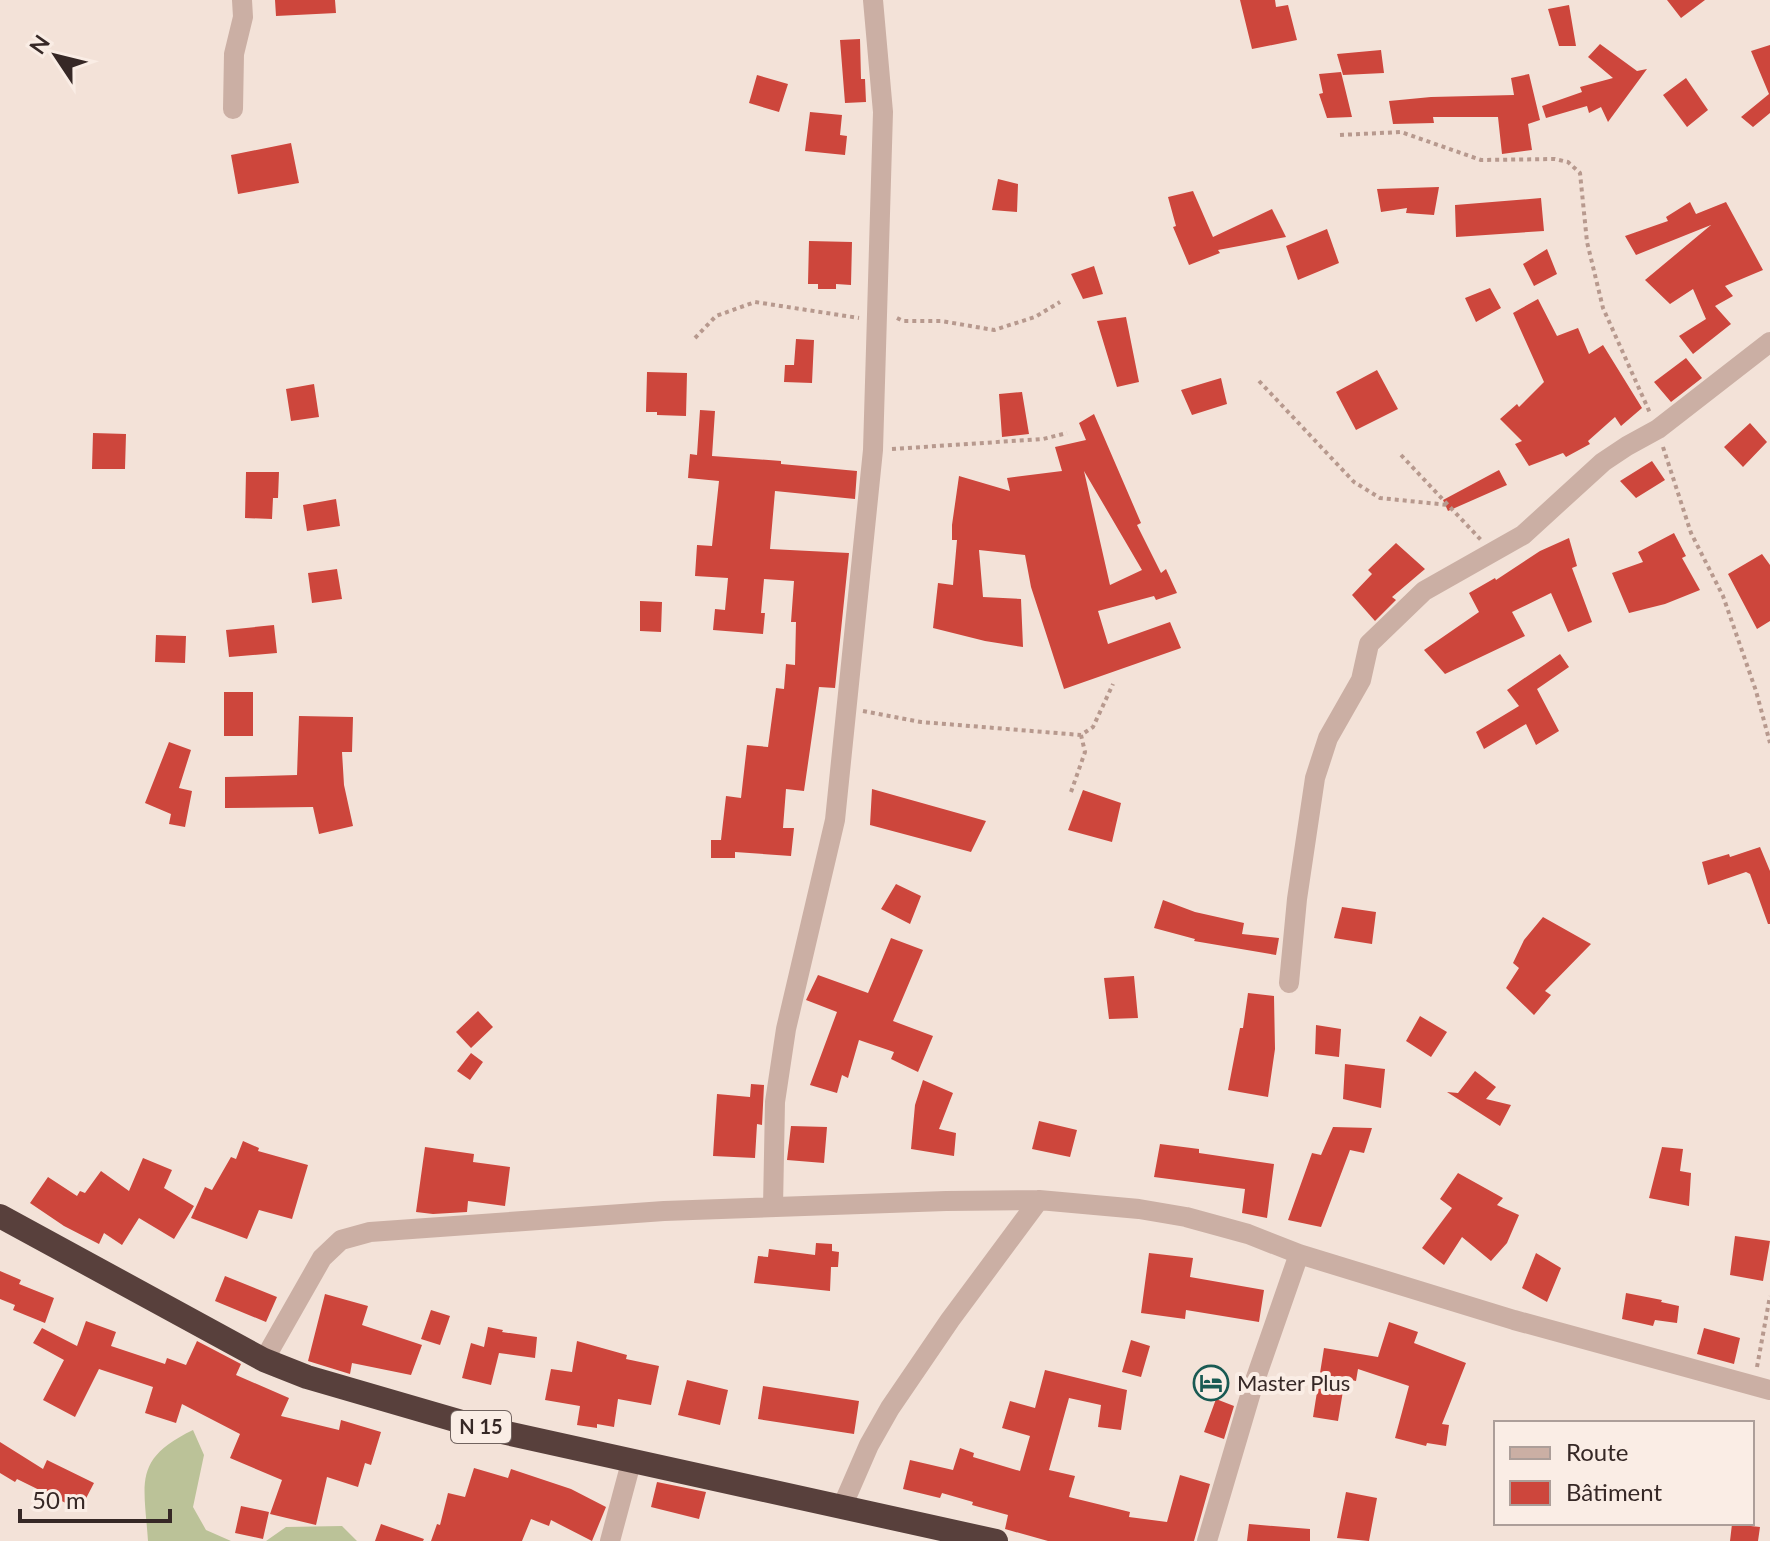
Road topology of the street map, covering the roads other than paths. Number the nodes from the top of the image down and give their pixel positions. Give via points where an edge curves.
1 (242, 0) edge
2 (873, 0) edge
3 (233, 109) dead end
4 (1770, 342) edge
5 (1289, 983) dead end
6 (1039, 1200) junction
7 (773, 1207) junction
8 (0, 1216) edge
9 (1299, 1254) junction
10 (264, 1360) junction
11 (1762, 1387) edge
12 (632, 1459) junction
13 (842, 1507) junction
14 (610, 1541) edge
15 (996, 1541) edge
16 (1207, 1541) edge

1 - 3 street
2 - 7 street via 883,112 873,450 835,820 786,1029 775,1102
4 - 5 street via 1658,429 1603,462 1523,535 1424,591 1369,644 1361,680 1328,738 1315,778
6 - 7 street
6 - 9 street via 1186,1217
6 - 13 street via 890,1408
7 - 10 street via 385,1231 341,1240 322,1258
8 - 10 highway, N 15
9 - 11 street via 1514,1320
9 - 16 street
10 - 12 highway, N 15 via 479,1427
12 - 13 highway, N 15
12 - 14 street
13 - 15 highway, N 15

